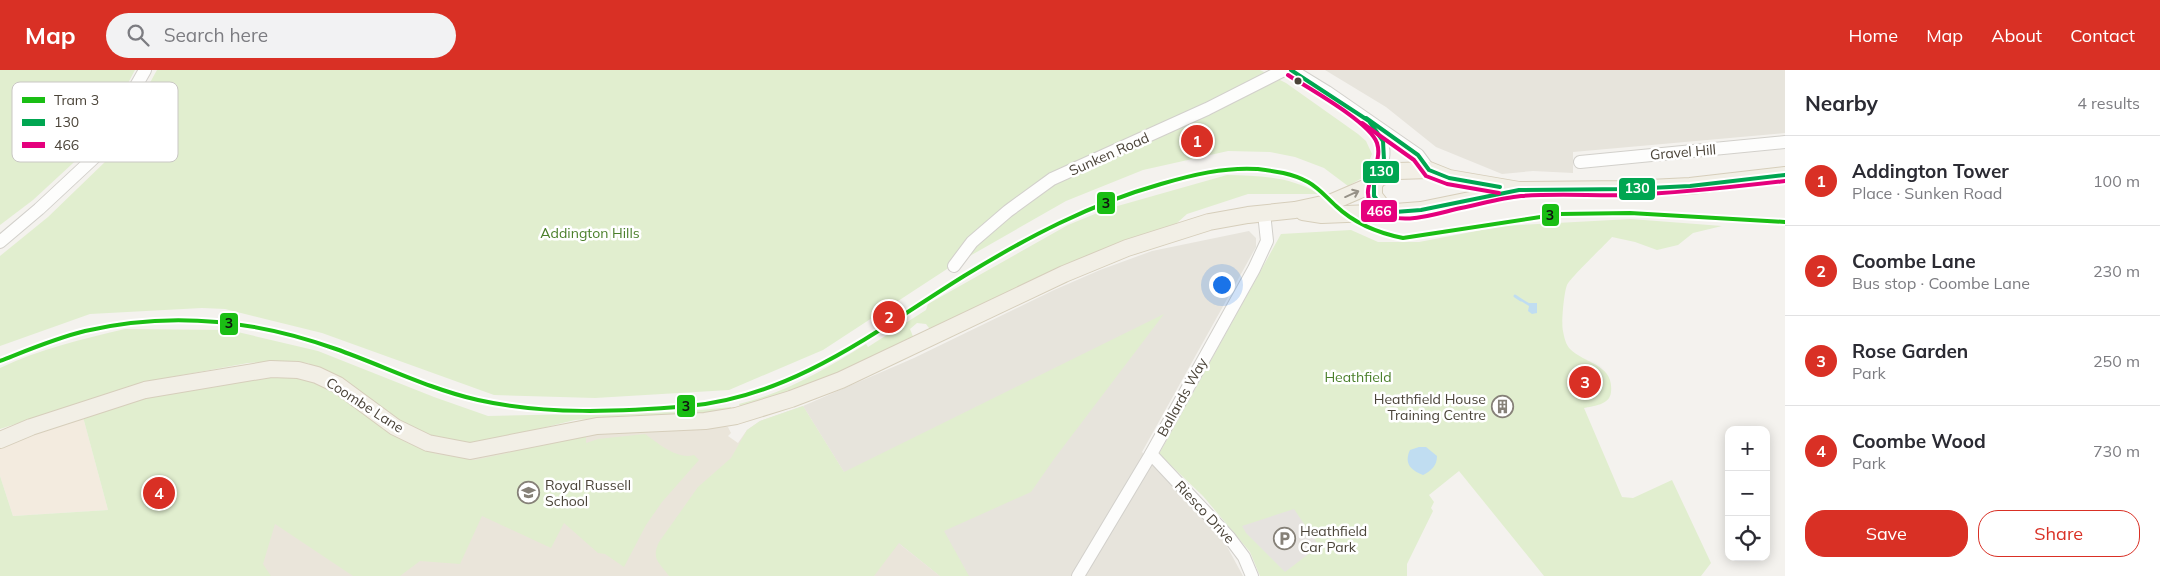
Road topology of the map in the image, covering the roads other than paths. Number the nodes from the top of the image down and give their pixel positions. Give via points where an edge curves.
1 (145, 70) edge
2 (1284, 70) edge
3 (1291, 70) edge
4 (139, 82) edge
5 (1369, 121) junction
6 (1785, 142) edge
7 (89, 162) edge
8 (1580, 162) dead end
9 (1429, 170) junction
10 (1785, 175) edge
11 (1449, 178) junction
12 (1376, 181) junction
13 (1520, 190) junction
14 (1441, 206) junction
15 (1295, 210) junction
16 (1395, 212) junction
17 (1264, 213) junction
18 (0, 242) edge
19 (954, 266) dead end
20 (0, 440) edge
21 (1151, 454) junction
22 (1078, 576) edge
23 (1252, 576) edge

1 - 4 street
2 - 19 street, Sunken Road via 1207,109 1052,179 972,242
3 - 5 street
5 - 9 street via 1418,155
5 - 12 street via 1383,141 1384,160
6 - 8 street, Gravel Hill
7 - 18 street
9 - 11 main road
9 - 12 main road via 1398,171
10 - 13 main road via 1690,186
11 - 13 main road
11 - 14 main road via 1450,193
15 -> 12 main road, Coombe Lane via 1332,202
12 - 16 main road via 1374,196 1381,205
13 - 14 main road
14 - 16 main road
15 - 16 main road, Coombe Lane via 1322,215
15 - 17 main road, Coombe Lane
17 - 20 main road, Coombe Lane via 1192,227 1105,256 841,380 736,416 597,426 470,451 428,443 395,427 345,390 316,375 298,370 271,370 145,390
17 - 21 street, Ballards Way via 1265,247
21 - 22 street, Ballards Way
21 - 23 street, Riesco Drive via 1229,537 1244,557

